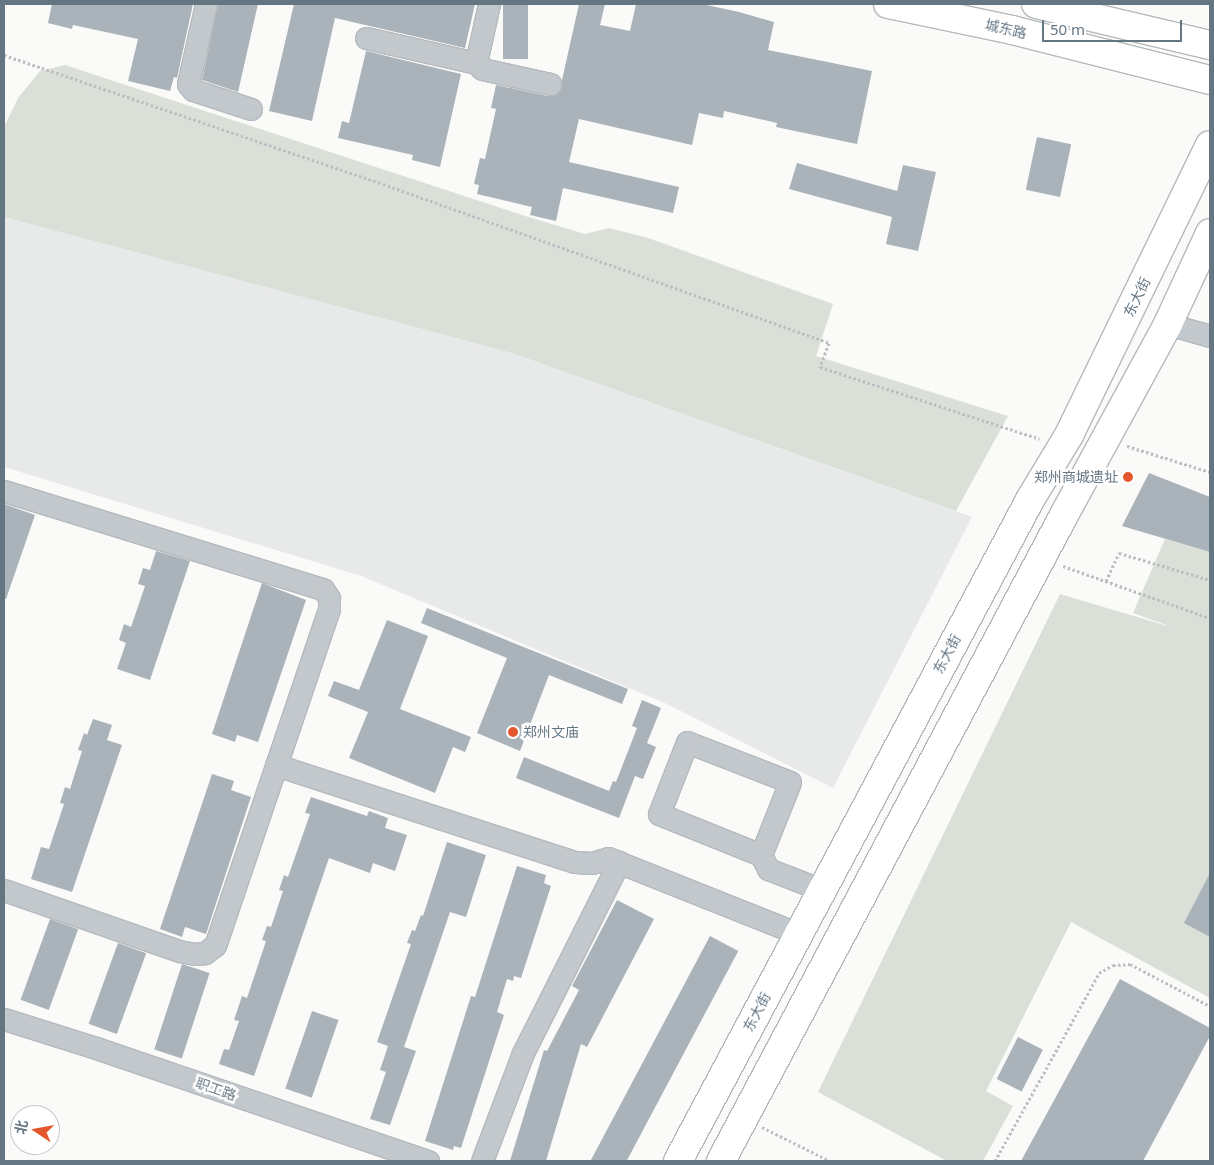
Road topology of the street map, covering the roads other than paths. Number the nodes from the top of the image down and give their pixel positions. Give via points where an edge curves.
1 (206, 4) edge
2 (489, 4) edge
3 (888, 4) edge
4 (1036, 4) edge
5 (366, 38) dead end
6 (1210, 45) edge
7 (476, 63) junction
8 (1210, 80) edge
9 (550, 84) dead end
10 (251, 109) dead end
11 (1210, 145) edge
12 (1210, 233) edge
13 (1168, 324) junction
14 (1210, 336) edge
15 (4, 491) edge
16 (276, 765) junction
17 (761, 855) junction
18 (619, 862) junction
19 (4, 890) edge
20 (822, 890) junction
21 (799, 934) junction
22 (4, 1019) edge
23 (428, 1161) edge
24 (482, 1161) edge
25 (678, 1161) edge
26 (721, 1161) edge

1 - 10 street via 188,84 194,90
2 - 7 street
3 - 8 main road, 城东路 via 1012,30
4 - 6 main road
5 - 7 street
7 - 9 street via 482,69
11 - 20 main road, 东大街 via 1062,446 1031,498
12 - 13 main road
13 - 14 street
13 - 26 main road
15 - 16 street via 323,589 329,598 329,609
16 - 18 street via 575,862 592,863 608,858
16 - 19 street via 215,945 205,953 179,951
17 - 17 street via 659,814 688,742 790,782
17 - 20 street via 768,869
18 - 21 street
18 - 24 street via 523,1053
20 - 21 main road, 东大街
21 - 25 main road, 东大街
22 - 23 street, 职工路

